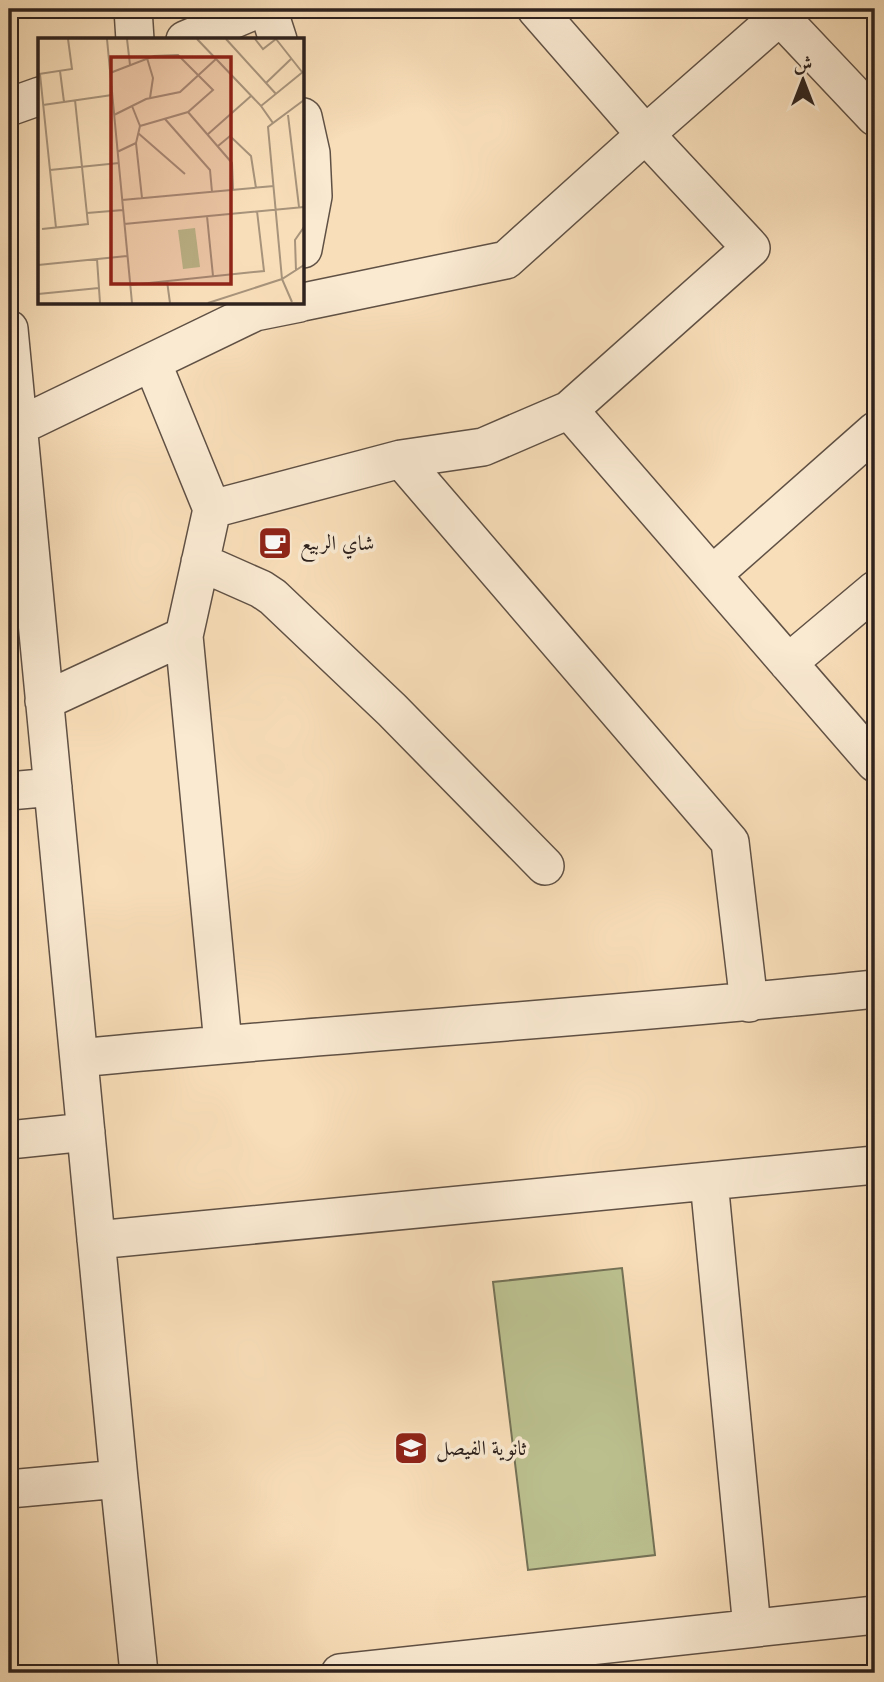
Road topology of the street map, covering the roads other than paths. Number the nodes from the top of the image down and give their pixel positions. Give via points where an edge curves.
1 (132, 9) edge
2 (258, 9) edge
3 (268, 9) edge
4 (536, 9) edge
5 (776, 13) edge
6 (135, 38) edge
7 (190, 38) edge
8 (277, 38) edge
9 (38, 97) edge
10 (9, 107) edge
11 (875, 117) edge
12 (304, 122) edge
13 (645, 134) junction
14 (304, 244) edge
15 (304, 301) edge
16 (290, 304) edge
17 (9, 329) edge
18 (152, 362) junction
19 (569, 410) junction
20 (17, 427) junction
21 (875, 431) edge
22 (401, 459) junction
23 (212, 509) junction
24 (201, 562) junction
25 (712, 575) junction
26 (875, 590) edge
27 (184, 636) junction
28 (788, 663) junction
29 (44, 701) junction
30 (875, 763) edge
31 (53, 786) junction
32 (9, 791) edge
33 (545, 866) dead end
34 (875, 989) edge
35 (749, 1003) junction
36 (223, 1044) junction
37 (79, 1058) junction
38 (86, 1132) junction
39 (9, 1140) edge
40 (875, 1165) edge
41 (709, 1181) junction
42 (96, 1240) junction
43 (119, 1479) junction
44 (9, 1489) edge
45 (875, 1615) edge
46 (752, 1628) junction
47 (415, 1669) edge
48 (139, 1673) edge
49 (340, 1673) edge

1 - 6 street
2 - 7 street
3 - 8 street
4 - 13 street
5 - 11 street
5 - 13 street
9 - 10 street
12 - 14 street via 313,196
13 - 15 street via 506,260
13 - 19 street via 751,248
16 - 18 street via 255,312
17 - 20 street
18 - 20 street
18 - 23 street
19 - 22 street via 483,447
19 - 25 street
20 - 29 street
21 - 25 street
22 - 23 street
22 - 35 street via 730,842
23 - 24 street
24 - 27 street
24 - 33 street via 273,597
25 - 28 street
26 - 28 street
27 - 29 street
27 - 36 street
28 - 30 street
29 - 31 street
31 - 32 street
31 - 37 street
34 - 35 street
35 - 36 street
36 - 37 street
37 - 38 street
38 - 39 street
38 - 42 street
40 - 41 street
41 - 42 street
41 - 46 street
42 - 43 street
43 - 44 street
43 - 48 street
45 - 46 street
46 - 47 street
47 - 49 street

